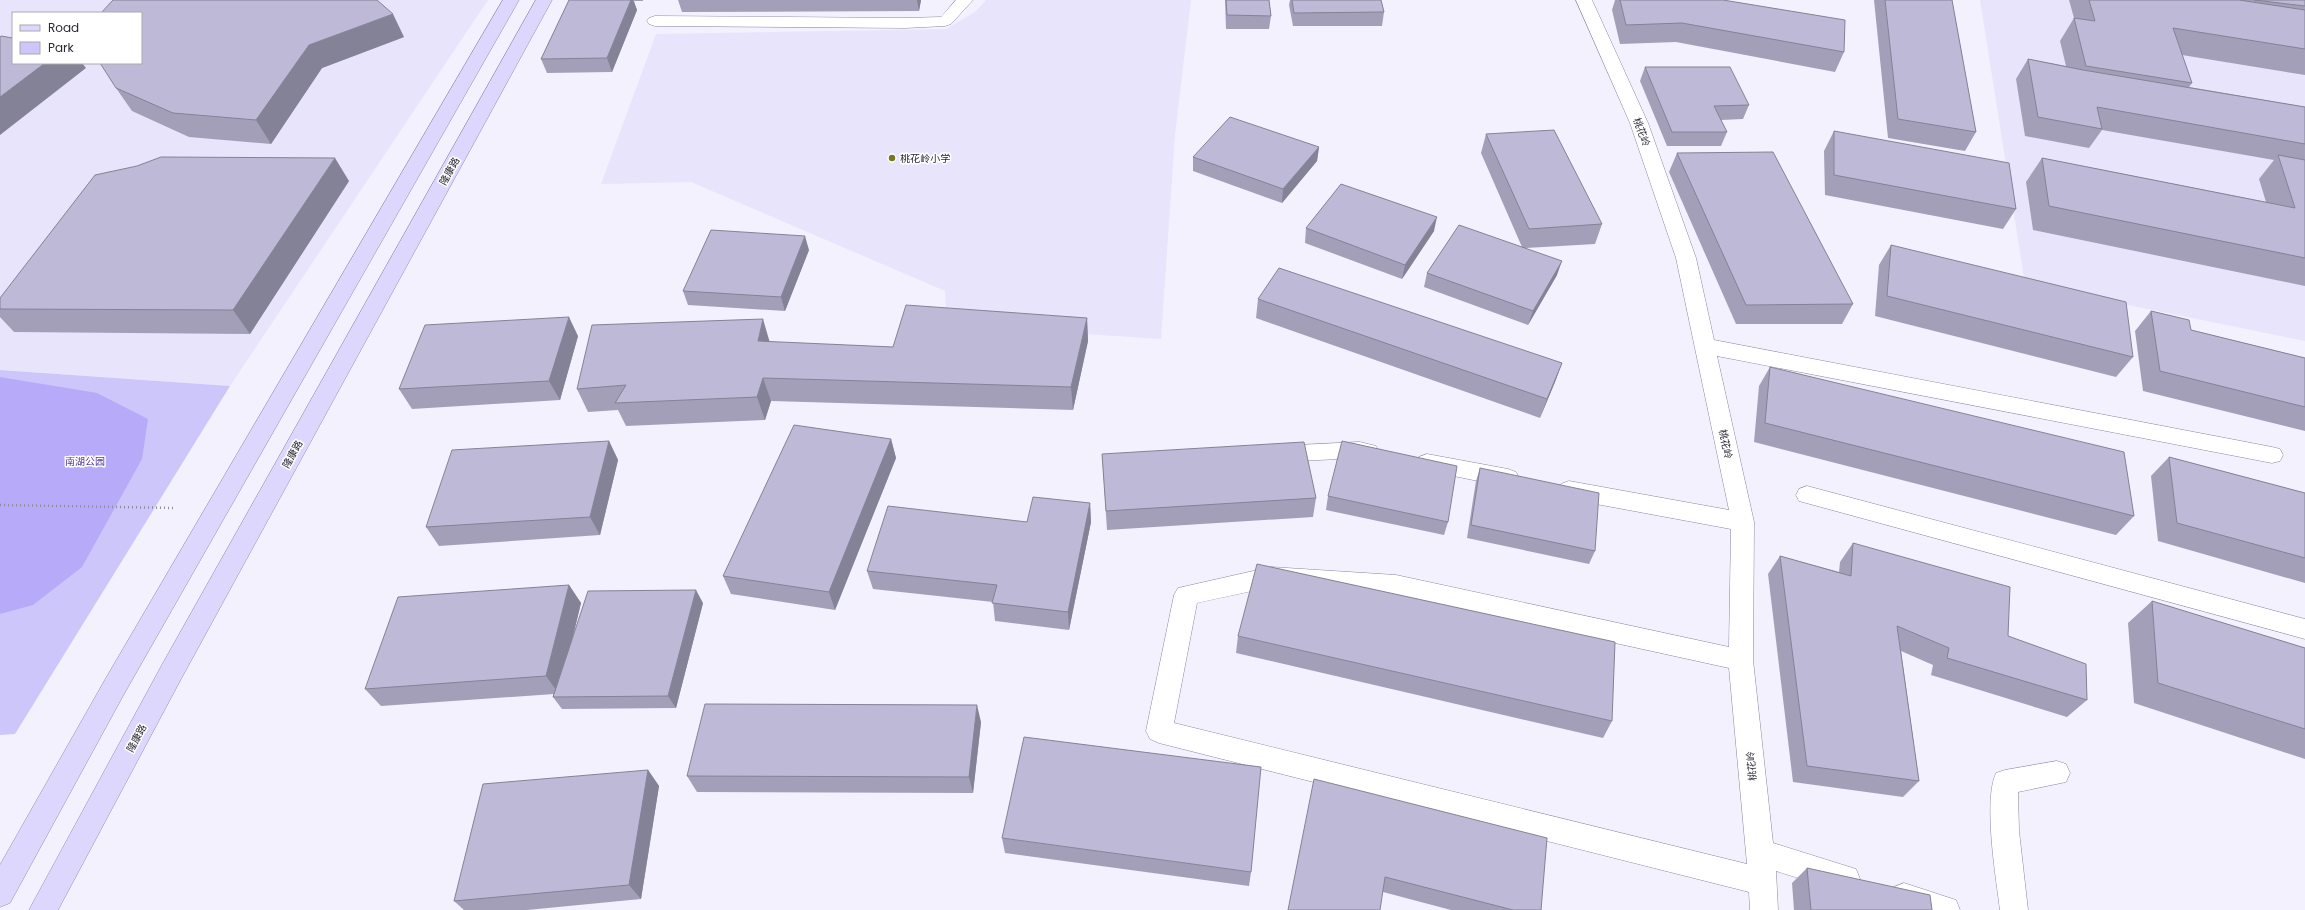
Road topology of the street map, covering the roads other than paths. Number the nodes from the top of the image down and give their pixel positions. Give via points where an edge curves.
1 (511, 0) edge
2 (544, 0) edge
3 (965, 0) edge
4 (1584, 0) edge
5 (655, 21) dead end
6 (1705, 346) junction
7 (1257, 454) edge
8 (2272, 455) dead end
9 (1807, 495) dead end
10 (1743, 522) junction
11 (2305, 629) edge
12 (1741, 660) junction
13 (2057, 773) dead end
14 (1760, 852) junction
15 (1763, 882) junction
16 (0, 893) edge
17 (42, 910) edge
18 (1764, 910) edge
19 (1946, 910) edge
20 (2014, 910) edge

1 - 16 main road via 116,686
2 - 17 main road, 隆康路
3 - 5 street via 945,21
4 - 6 street, 桃花岭 via 1639,123 1686,258
6 - 8 street
6 - 10 street, 桃花岭
7 - 10 street via 1360,450
9 - 11 street
10 - 12 street, 桃花岭
12 - 14 street, 桃花岭
12 - 15 street via 1396,585 1271,577 1186,595 1159,731
13 - 20 street via 2005,782 2005,830
14 - 15 street, 桃花岭
14 - 19 street
15 - 18 street, 桃花岭

